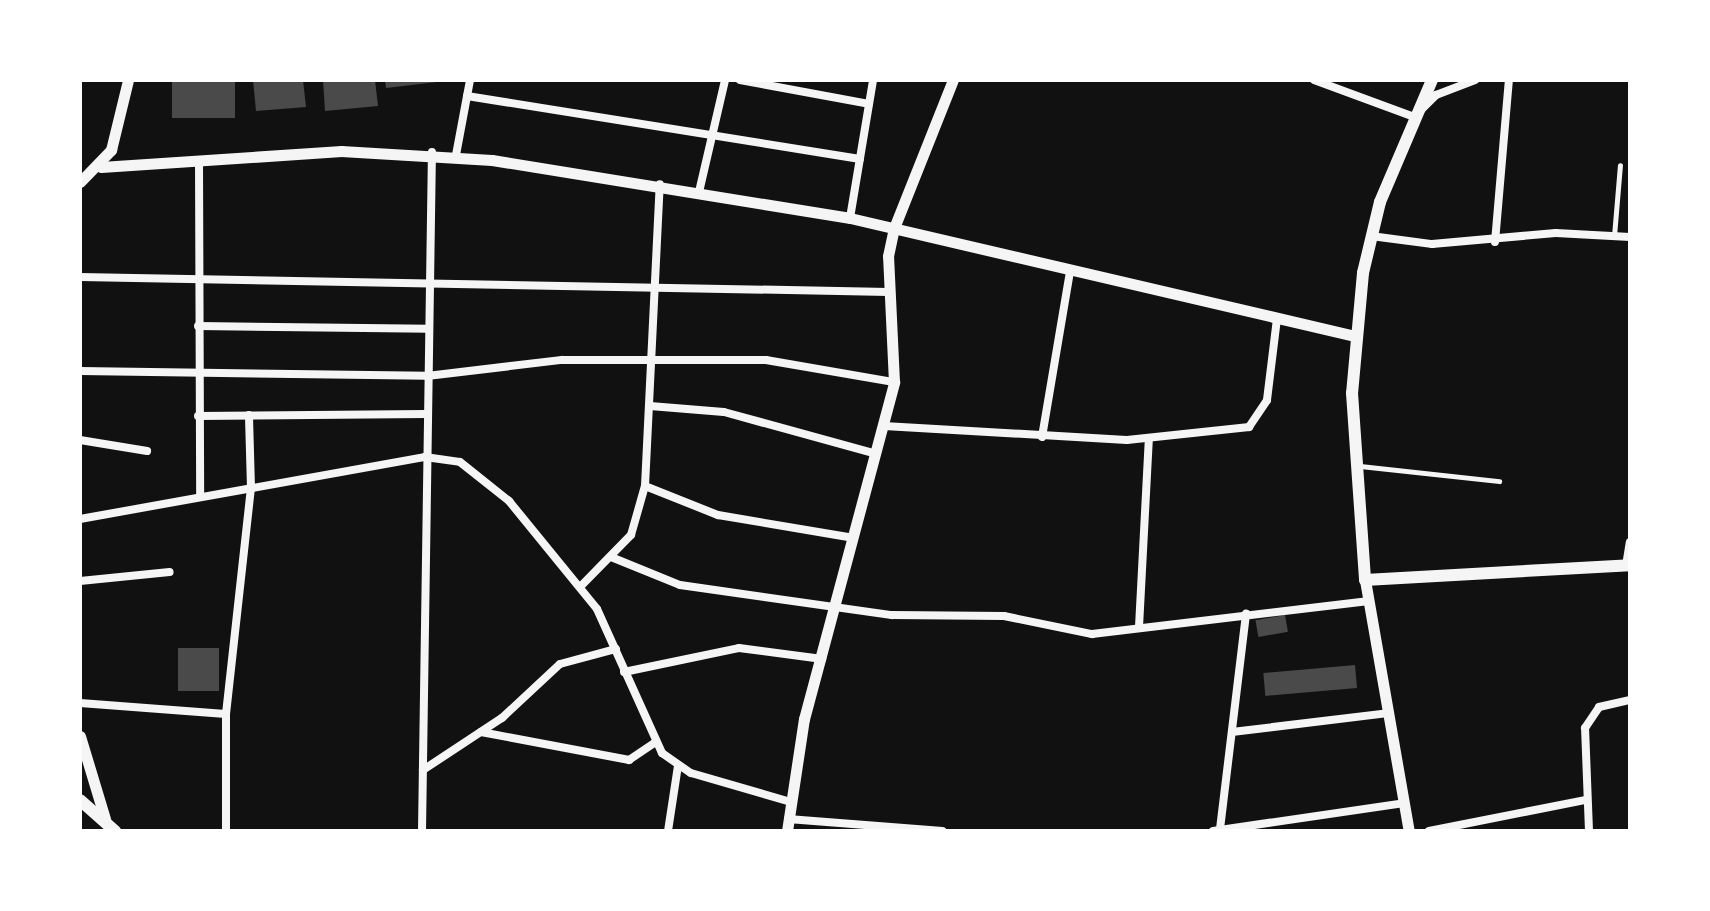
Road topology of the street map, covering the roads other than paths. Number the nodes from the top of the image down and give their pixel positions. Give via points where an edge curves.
1 (128, 80) edge
2 (470, 80) edge
3 (725, 80) edge
4 (740, 80) edge
5 (873, 80) edge
6 (953, 80) edge
7 (1314, 80) edge
8 (1432, 80) edge
9 (1475, 80) edge
10 (1509, 80) edge
11 (467, 96) junction
12 (869, 104) junction
13 (1414, 117) junction
14 (712, 135) junction
15 (432, 152) junction
16 (456, 155) junction
17 (860, 159) junction
18 (199, 161) junction
19 (1620, 165) dead end
20 (101, 167) junction
21 (80, 182) edge
22 (660, 184) junction
23 (699, 192) junction
24 (850, 218) junction
25 (894, 228) junction
26 (1371, 236) junction
27 (1614, 236) junction
28 (1630, 237) edge
29 (1495, 242) junction
30 (1070, 272) junction
31 (80, 277) edge
32 (431, 282) junction
33 (199, 283) junction
34 (656, 286) junction
35 (889, 292) junction
36 (1277, 318) junction
37 (198, 326) junction
38 (429, 329) junction
39 (1355, 336) junction
40 (652, 359) junction
41 (80, 371) edge
42 (197, 374) junction
43 (427, 376) junction
44 (894, 382) junction
45 (650, 406) junction
46 (426, 414) junction
47 (249, 415) junction
48 (198, 416) junction
49 (884, 426) junction
50 (1042, 437) junction
51 (1149, 438) junction
52 (80, 440) edge
53 (147, 451) dead end
54 (876, 454) junction
55 (425, 457) junction
56 (1355, 465) junction
57 (1499, 481) dead end
58 (645, 486) junction
59 (251, 488) junction
60 (200, 497) junction
61 (80, 519) edge
62 (854, 538) junction
63 (1630, 542) edge
64 (611, 557) junction
65 (1628, 566) edge
66 (170, 572) dead end
67 (1365, 580) junction
68 (80, 581) edge
69 (580, 587) junction
70 (1369, 601) junction
71 (836, 609) junction
72 (1246, 614) junction
73 (1139, 627) junction
74 (616, 649) junction
75 (822, 659) junction
76 (624, 672) junction
77 (1630, 700) edge
78 (80, 703) edge
79 (1388, 713) junction
80 (226, 714) junction
81 (481, 732) junction
82 (1232, 732) junction
83 (80, 736) edge
84 (654, 743) junction
85 (678, 766) junction
86 (423, 770) junction
87 (80, 800) edge
88 (1586, 800) junction
89 (791, 802) junction
90 (1404, 803) junction
91 (105, 819) junction
92 (788, 825) edge
93 (1217, 830) edge
94 (115, 831) edge
95 (226, 831) edge
96 (422, 831) edge
97 (668, 831) edge
98 (943, 831) edge
99 (1409, 831) edge
100 (1429, 831) edge
101 (1589, 831) edge

1 - 20 street
2 - 11 street
3 - 14 street
4 - 12 street
5 - 12 street
6 - 25 street
7 - 13 street
8 - 13 main road
9 - 13 street via 1436,95
10 - 29 street
11 - 14 street
11 - 16 street
12 - 17 street
13 - 26 main road
14 - 17 street
14 - 23 street
15 - 16 street
15 - 18 street
15 - 32 street
16 - 22 street
17 - 24 street
18 - 20 street
18 - 33 street
19 - 27 lane
20 - 21 street
22 - 23 street
22 - 34 street
23 - 24 street
24 - 25 street
25 - 30 street
25 - 35 street
26 - 29 street
26 - 39 main road
27 - 28 street
27 - 29 street via 1556,233
30 - 36 street
30 - 50 street
31 - 33 street
32 - 33 street
32 - 34 street
32 - 38 street
33 - 37 street
34 - 35 street
34 - 40 street
35 - 44 street
36 - 39 street
36 - 51 street via 1267,400 1257,421
37 - 38 street
37 - 42 street
38 - 43 street
39 - 56 main road
40 - 43 street via 562,360
40 - 44 street via 782,361
40 - 45 street
41 - 42 street
42 - 43 street
42 - 48 street
43 - 46 street
44 - 49 street
45 - 54 street via 724,412
45 - 58 street
46 - 47 street
46 - 55 street
47 - 48 street
47 - 59 street
48 - 60 street
49 - 50 street
49 - 54 street
50 - 51 street
51 - 73 street
52 - 53 street
54 - 62 street
55 - 59 street
55 - 69 street via 460,462 489,481
55 - 86 street
56 - 57 lane
56 - 67 main road
58 - 62 street via 718,515
58 - 64 street via 631,535
59 - 60 street
59 - 80 street
60 - 61 street
62 - 71 street
63 - 65 street
64 - 69 street
64 - 71 street via 680,585
65 - 67 main road
66 - 68 street
67 - 70 street
69 - 74 street
70 - 72 street
70 - 79 street
71 - 73 street via 1004,616 1092,634
71 - 75 street
72 - 73 street
72 - 82 street
74 - 76 street
74 - 81 street via 560,664
75 - 76 street via 739,648
75 - 89 street
76 - 84 street
77 - 88 street via 1590,713
78 - 80 street
79 - 82 street
79 - 90 street
80 - 95 street
81 - 84 street via 629,760
81 - 86 street
82 - 93 street
83 - 91 street
84 - 85 street
85 - 89 street
85 - 97 street
86 - 96 street
87 - 91 main road
88 - 100 street
88 - 101 street
89 - 92 street
90 - 93 street
90 - 99 street
91 - 94 main road
92 - 98 street

